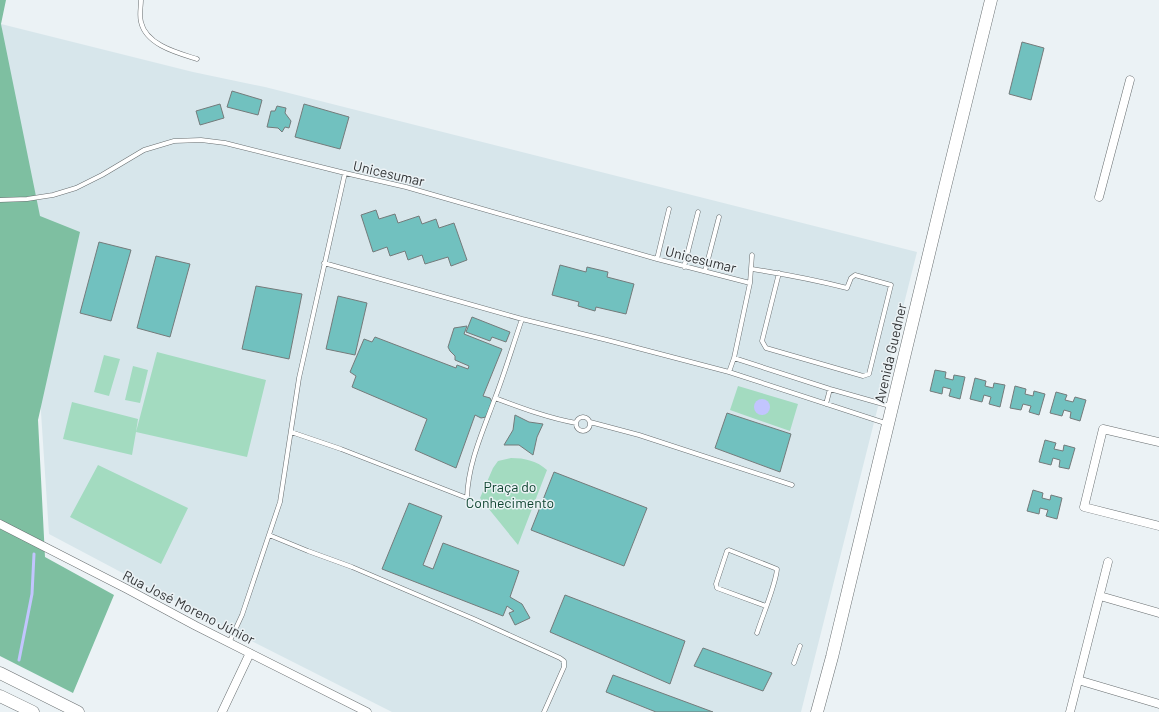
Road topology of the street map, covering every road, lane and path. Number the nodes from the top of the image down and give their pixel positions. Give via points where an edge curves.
1 (141, 0) edge
2 (991, 0) edge
3 (197, 59) dead end
4 (1130, 80) dead end
5 (345, 173) junction
6 (1099, 197) dead end
7 (0, 200) edge
8 (670, 209) dead end
9 (698, 212) dead end
10 (719, 217) dead end
11 (752, 255) dead end
12 (656, 259) junction
13 (324, 263) junction
14 (684, 267) junction
15 (752, 269) junction
16 (705, 271) junction
17 (779, 273) junction
18 (750, 283) junction
19 (522, 319) junction
20 (734, 358) junction
21 (729, 372) junction
22 (830, 389) junction
23 (496, 398) junction
24 (826, 404) junction
25 (892, 407) junction
26 (590, 422) junction
27 (576, 423) junction
28 (888, 424) junction
29 (291, 432) junction
30 (1159, 442) edge
31 (792, 485) dead end
32 (0, 524) edge
33 (1159, 526) edge
34 (269, 535) junction
35 (1108, 562) dead end
36 (1100, 596) junction
37 (766, 606) junction
38 (1159, 613) edge
39 (757, 632) dead end
40 (230, 643) junction
41 (800, 646) dead end
42 (250, 653) junction
43 (794, 663) dead end
44 (0, 673) edge
45 (1078, 680) junction
46 (0, 696) edge
47 (1159, 704) edge
48 (33, 712) edge
49 (78, 712) edge
50 (222, 712) edge
51 (367, 712) edge
52 (544, 712) edge
53 (817, 712) edge
54 (1070, 712) edge

1 - 3 lane via 141,23 145,31 168,50
2 - 25 street, Avenida Guedner
4 - 6 street
5 - 7 lane, Unicesumar via 225,143 201,140 174,141 144,150 76,188 53,195
5 - 12 lane, Unicesumar via 458,201
5 - 13 lane
8 - 12 lane
9 - 14 lane
10 - 16 lane
11 - 15 lane
12 - 14 lane, Unicesumar
13 - 19 lane
13 - 29 lane
14 - 16 lane, Unicesumar
15 - 17 lane
15 - 18 lane
16 - 18 lane, Unicesumar
17 - 17 lane via 762,341 766,348 863,376 869,374 891,285 855,275 847,288
18 - 20 lane
19 - 21 lane
19 - 23 lane
20 - 21 lane
20 - 22 lane
21 - 24 lane
22 - 24 lane
22 - 25 lane
23 - 27 lane via 556,419
23 - 29 lane via 478,444 467,498 341,448
24 - 28 lane
25 - 28 street, Avenida Guedner
26 - 27 lane via 582,417
26 - 27 lane via 589,428 584,431 578,429
26 - 31 lane via 639,435
28 - 53 street, Avenida Guedner
29 - 34 lane via 280,502
30 - 33 street via 1103,429 1084,507
32 - 40 street, Rua José Moreno Júnior
34 - 40 lane
34 - 52 lane via 352,567 564,661 564,667
35 - 36 street
36 - 38 street
36 - 45 street
37 - 37 lane via 776,569 727,551 716,584 717,588
37 - 39 lane
40 - 42 street, Rua José Moreno Júnior
41 - 43 lane
42 - 50 street
42 - 51 street, Rua José Moreno Júnior
44 - 49 street
45 - 47 street
45 - 54 street
46 - 48 street

